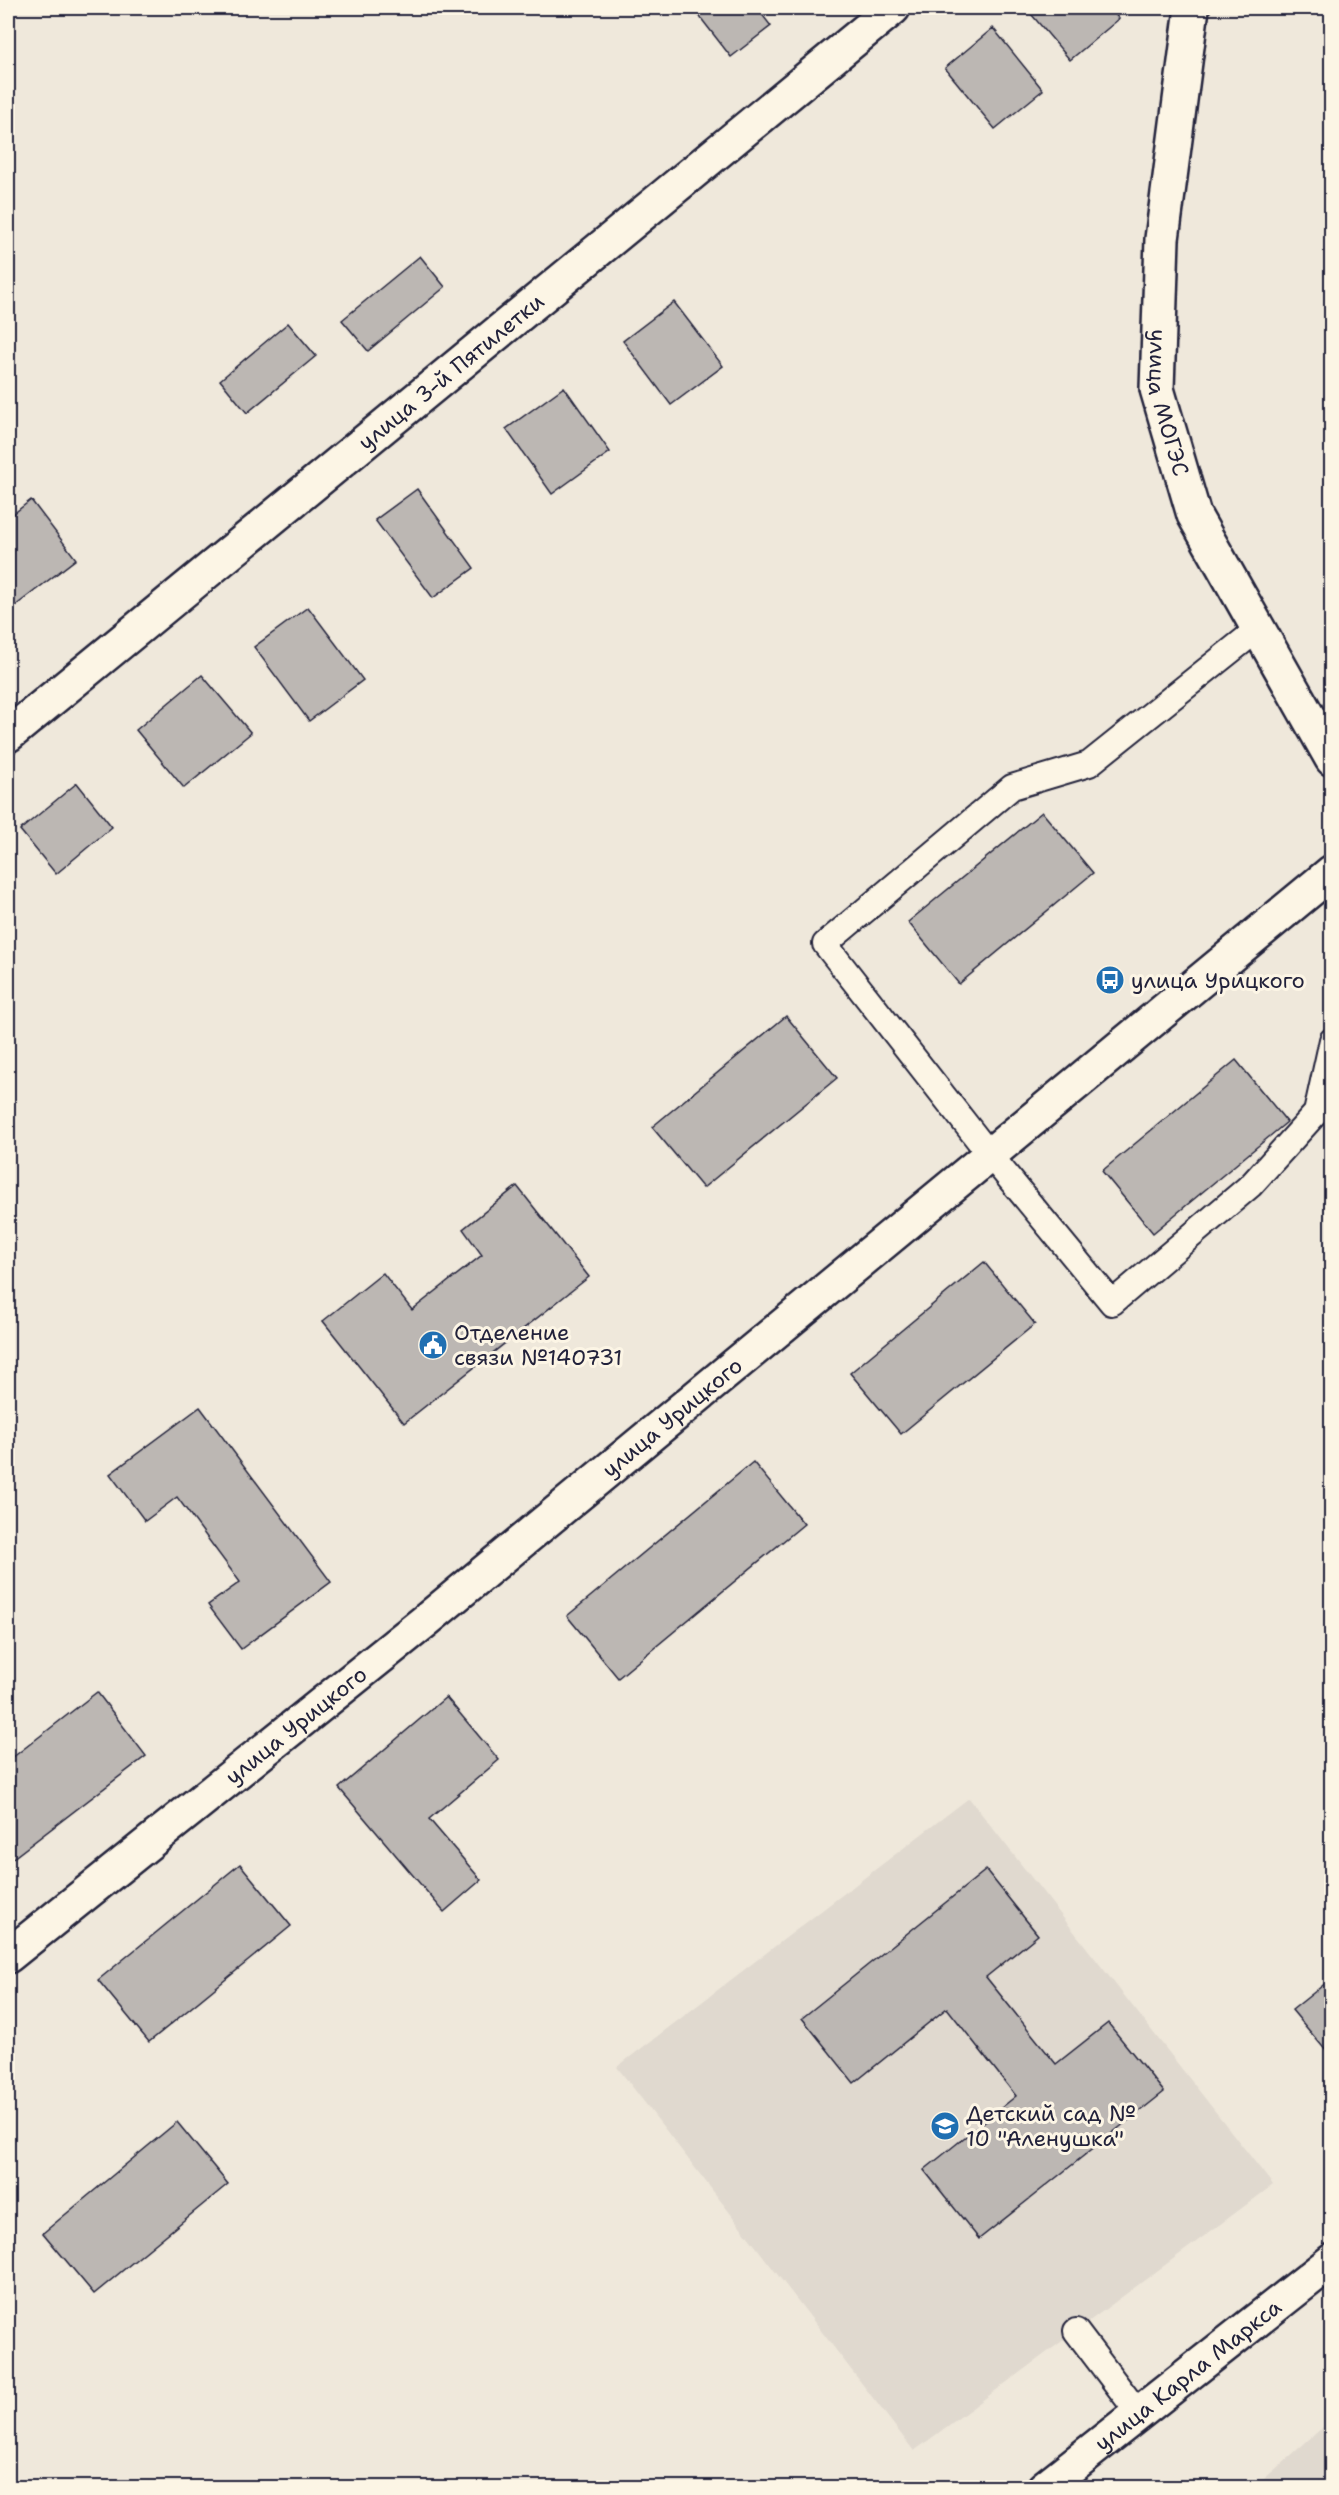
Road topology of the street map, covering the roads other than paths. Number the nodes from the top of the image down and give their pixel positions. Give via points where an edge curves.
1 (893, 8) edge
2 (1192, 8) edge
3 (1258, 629) junction
4 (8, 735) edge
5 (1332, 759) edge
6 (1332, 872) edge
7 (1332, 1040) edge
8 (990, 1155) junction
9 (8, 1956) edge
10 (1332, 2261) edge
11 (1076, 2331) dead end
12 (1138, 2414) junction
13 (1044, 2487) edge

1 - 4 street, улица 3-й Пятилетки
2 - 3 street, улица МОГЭС via 1162,239 1157,389 1194,515
3 - 5 street, улица МОГЭС
3 - 8 lane via 1089,764 1012,787 825,944
6 - 8 street, улица Урицкого
7 - 8 lane via 1316,1113 1251,1185 1112,1303
8 - 9 street, улица Урицкого via 424,1622
10 - 12 street, улица Карла Маркса
11 - 12 lane
12 - 13 street, улица Карла Маркса

